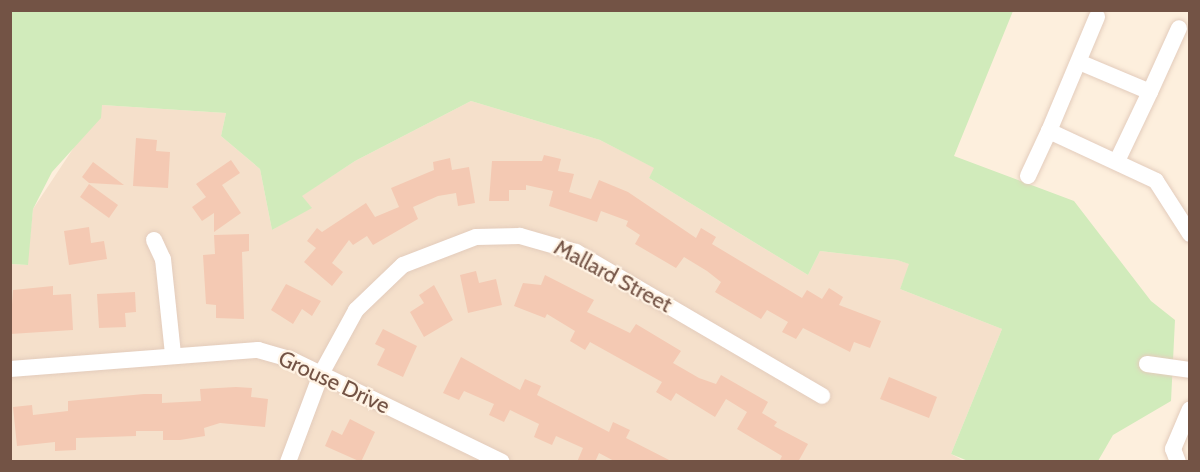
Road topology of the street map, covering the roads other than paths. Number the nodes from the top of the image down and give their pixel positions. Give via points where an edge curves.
1 (1097, 17) dead end
2 (1179, 28) dead end
3 (1079, 62) junction
4 (1150, 92) junction
5 (1049, 131) junction
6 (1118, 159) junction
7 (1028, 176) dead end
8 (1190, 234) edge
9 (154, 240) dead end
10 (173, 354) junction
11 (1147, 364) dead end
12 (10, 369) edge
13 (1190, 370) edge
14 (321, 374) junction
15 (822, 396) dead end
16 (1190, 409) edge
17 (1176, 461) edge
18 (288, 462) edge
19 (502, 462) edge

1 - 3 street
2 - 4 street
3 - 4 street
3 - 5 street
4 - 6 street
5 - 6 street
5 - 7 street
6 - 8 street via 1156,181
9 - 10 street via 163,258
10 - 12 street, Grouse Drive
10 - 14 street, Grouse Drive via 258,350
11 - 13 street
14 - 15 street, Mallard Street via 356,310 395,271 452,242 510,235 576,252
14 - 18 street, Mallard Street
14 - 19 street, Grouse Drive
16 - 17 street via 1173,449

